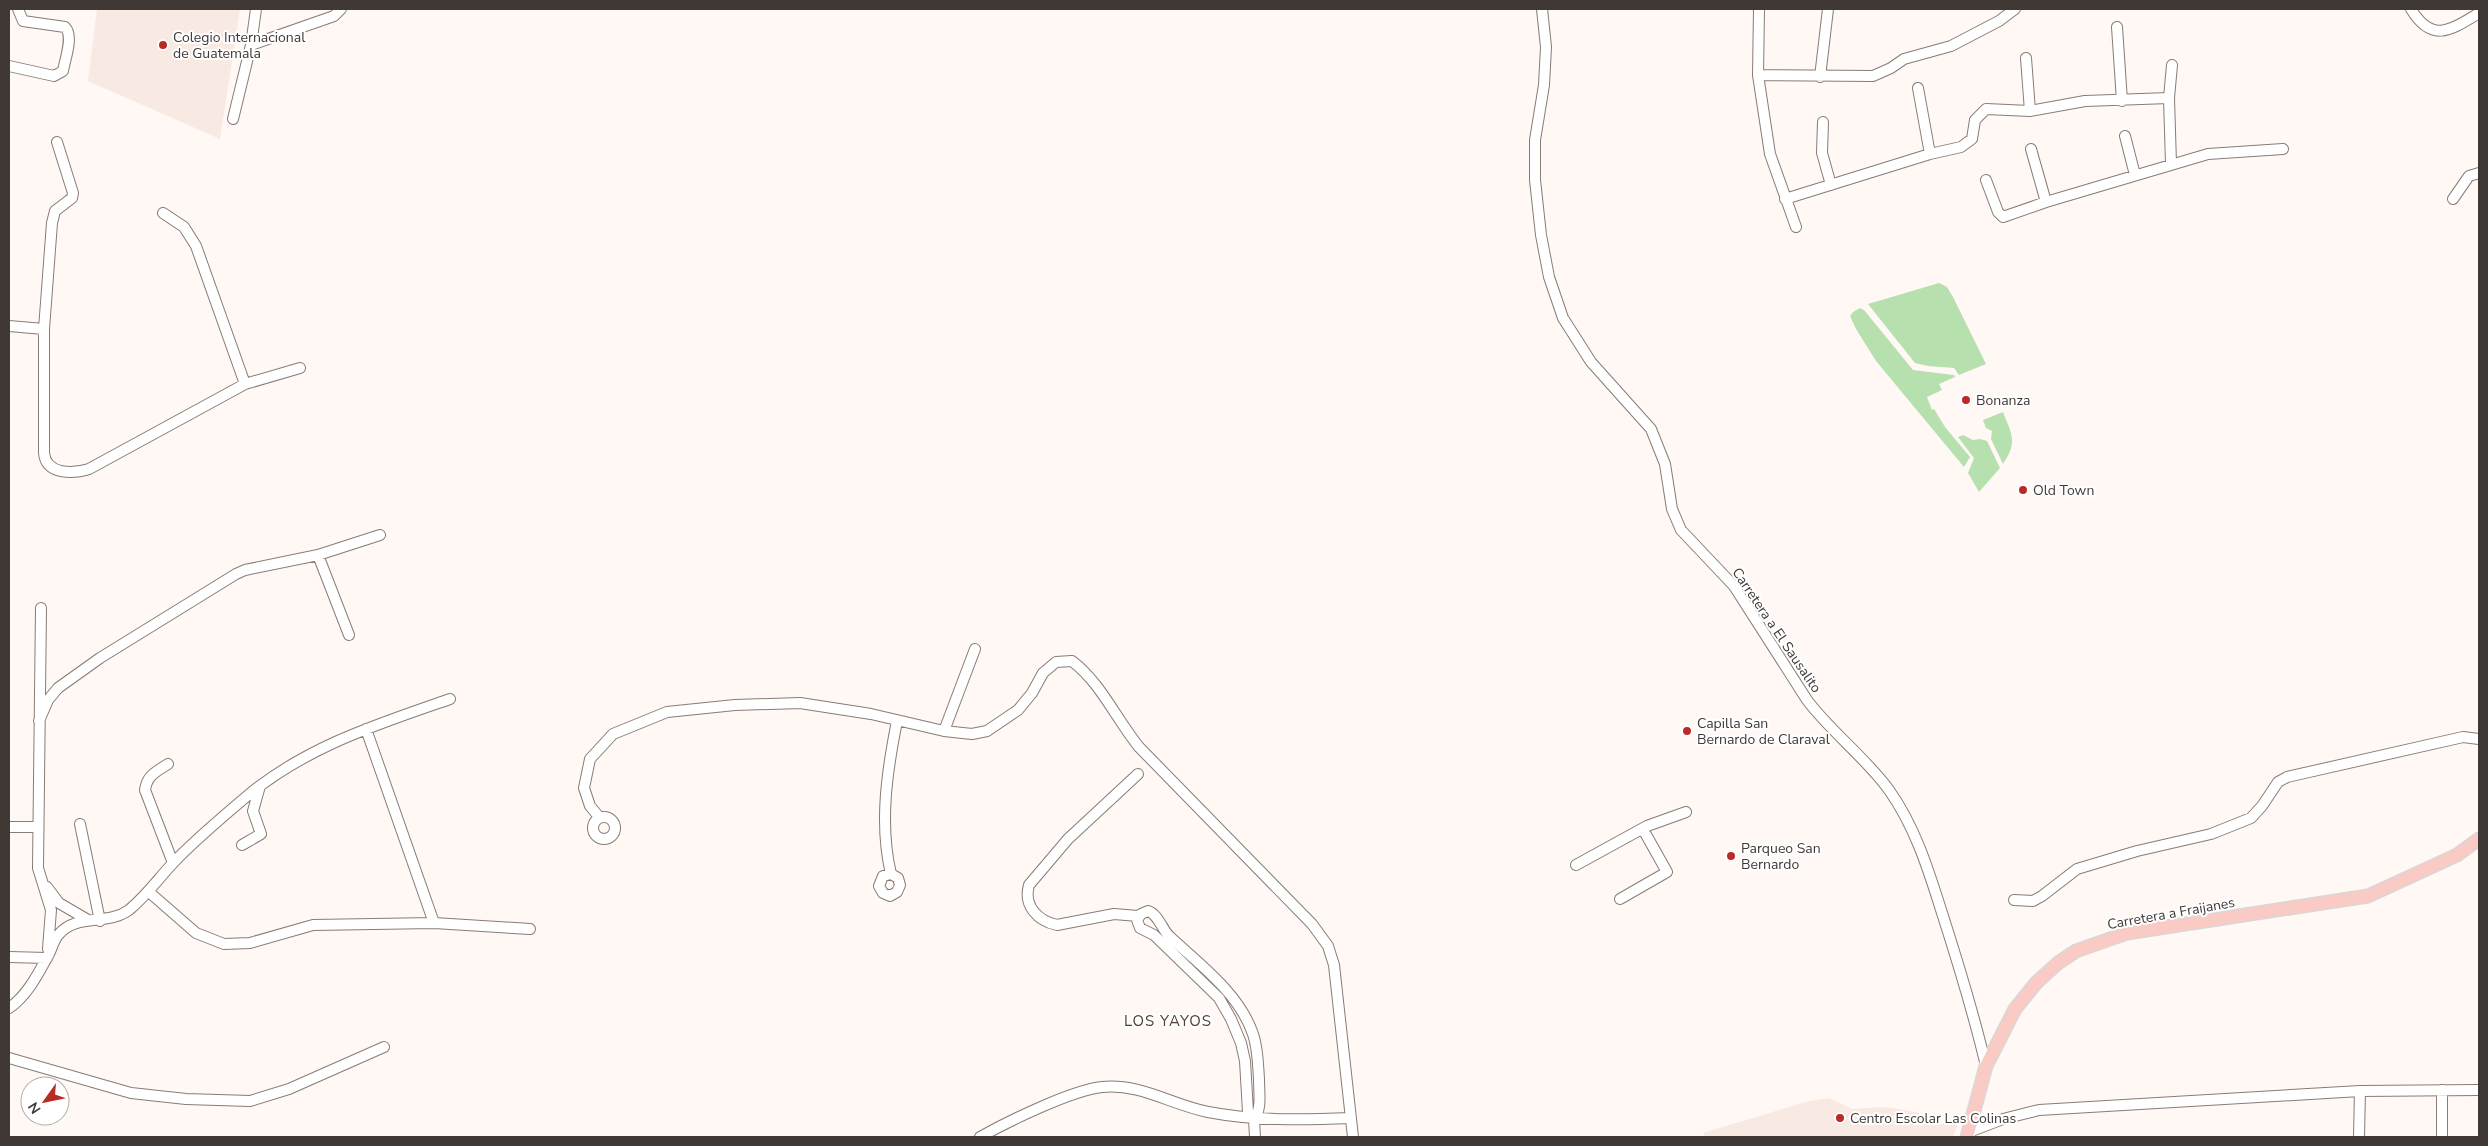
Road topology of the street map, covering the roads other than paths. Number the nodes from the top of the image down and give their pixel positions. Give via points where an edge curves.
1 (18, 9) edge
2 (256, 9) edge
3 (341, 9) edge
4 (1542, 9) edge
5 (1758, 9) edge
6 (1828, 9) edge
7 (2015, 9) edge
8 (2411, 9) edge
9 (2479, 13) edge
10 (2117, 27) dead end
11 (251, 45) junction
12 (2026, 58) dead end
13 (2172, 65) dead end
14 (9, 66) edge
15 (1758, 75) junction
16 (1820, 77) junction
17 (1918, 88) dead end
18 (2169, 98) junction
19 (2122, 101) junction
20 (2030, 111) junction
21 (233, 119) dead end
22 (1824, 122) dead end
23 (2125, 136) dead end
24 (57, 142) dead end
25 (2031, 149) dead end
26 (2283, 149) dead end
27 (1930, 154) junction
28 (2171, 164) junction
29 (2479, 173) edge
30 (2135, 175) junction
31 (1986, 180) dead end
32 (1831, 185) junction
33 (1785, 199) junction
34 (2453, 199) dead end
35 (2046, 202) junction
36 (163, 213) dead end
37 (1796, 227) dead end
38 (9, 326) edge
39 (44, 329) junction
40 (300, 368) dead end
41 (244, 384) junction
42 (380, 535) dead end
43 (318, 555) junction
44 (41, 608) dead end
45 (348, 635) dead end
46 (975, 649) dead end
47 (450, 699) dead end
48 (39, 721) junction
49 (897, 721) junction
50 (366, 729) junction
51 (944, 731) junction
52 (2479, 738) edge
53 (168, 764) dead end
54 (1138, 774) dead end
55 (260, 786) junction
56 (1686, 812) dead end
57 (600, 818) dead end
58 (80, 824) dead end
59 (1647, 826) junction
60 (9, 827) edge
61 (38, 827) junction
62 (2479, 839) edge
63 (242, 845) dead end
64 (173, 863) junction
65 (1576, 865) dead end
66 (891, 874) dead end
67 (44, 883) junction
68 (149, 892) junction
69 (1620, 899) dead end
70 (2014, 900) dead end
71 (1138, 916) junction
72 (88, 920) junction
73 (100, 921) junction
74 (434, 923) junction
75 (530, 929) dead end
76 (9, 957) edge
77 (47, 958) junction
78 (9, 1008) edge
79 (384, 1047) dead end
80 (9, 1058) edge
81 (1986, 1066) junction
82 (2360, 1090) junction
83 (2442, 1090) junction
84 (2479, 1090) edge
85 (1351, 1118) junction
86 (1254, 1120) junction
87 (1968, 1135) edge
88 (980, 1137) edge
89 (1255, 1137) edge
90 (1353, 1137) edge
91 (2359, 1137) edge
92 (2442, 1137) edge

1 - 14 street via 23,21 65,27 68,31 63,71 54,76
2 - 11 street
3 - 11 street via 334,16
4 - 81 street, Carretera a El Sausalito via 1546,47 1535,140 1536,180 1549,277 1563,318 1590,362 1651,429 1665,464 1672,509 1682,530 1734,586 1807,700 1889,790 1911,828 1963,980
5 - 15 street
6 - 16 street
7 - 16 street via 1951,46 1904,59 1873,76
8 - 9 street via 2420,23 2433,29 2451,30
10 - 19 street
11 - 21 street
12 - 20 street
13 - 18 street
15 - 16 street
15 - 33 street via 1770,154
17 - 27 street
18 - 19 street
18 - 28 street
19 - 20 street via 2084,101
20 - 27 street via 1986,109 1975,120 1975,133 1967,144
22 - 32 street via 1822,153
23 - 30 street
24 - 39 street via 73,193 72,198 55,212 52,223
25 - 35 street
26 - 28 street via 2208,154
27 - 32 street
28 - 30 street
29 - 34 street via 2469,176
30 - 35 street
31 - 35 street via 2003,217
32 - 33 street
33 - 37 street
36 - 41 street via 184,227 196,246
38 - 39 street
39 - 41 street via 45,457 52,467 64,473 89,469
40 - 41 street
42 - 43 street
43 - 45 street
43 - 48 street via 245,570 179,608 58,688 48,700
44 - 48 street
46 - 51 street
47 - 50 street
48 - 61 street
49 - 51 street
49 - 57 street via 800,703 667,712 613,734 590,758 584,788 590,806
49 - 66 street via 885,802 885,852
50 - 55 street via 322,748
50 - 74 street
51 - 85 street via 972,734 987,731 1018,710 1044,673 1056,662 1072,661 1087,672 1139,747 1312,924 1328,946 1334,965
52 - 70 street via 2463,737 2287,777 2278,782 2251,818 2211,834 2077,869 2033,901
53 - 64 street via 150,775 145,790
54 - 71 street via 1068,839 1029,885 1027,892 1033,912 1050,924 1114,914
55 - 63 street via 253,811 261,834
55 - 64 street
56 - 59 street
58 - 73 street
59 - 65 street
59 - 69 street via 1644,831 1667,872
60 - 61 street
61 - 67 street via 38,868
62 - 81 main road, Carretera a Fraijanes via 2457,855 2368,896 2127,933 2076,950 2024,996
64 - 68 street
67 - 72 street via 59,903
67 - 77 street via 51,931
68 - 73 street via 127,911
68 - 74 street via 196,934 224,944 250,943 313,925
71 - 86 street via 1140,928 1154,936 1219,998 1231,1019 1241,1043 1248,1112
71 - 86 street via 1145,912 1154,914 1162,929 1226,988 1238,1006 1253,1034 1258,1060 1260,1111
72 - 73 street
72 - 77 street via 59,934
74 - 75 street
76 - 77 street
77 - 78 street via 19,1001
79 - 80 street via 289,1089 250,1101 131,1093
81 - 87 main road, Carretera a Fraijanes
82 - 83 street
82 - 87 street via 2039,1110 2003,1119
82 - 91 street
83 - 84 street
83 - 92 street
85 - 86 street
85 - 90 street
86 - 88 street via 1206,1112 1137,1089 1102,1087 1070,1096
86 - 89 street

